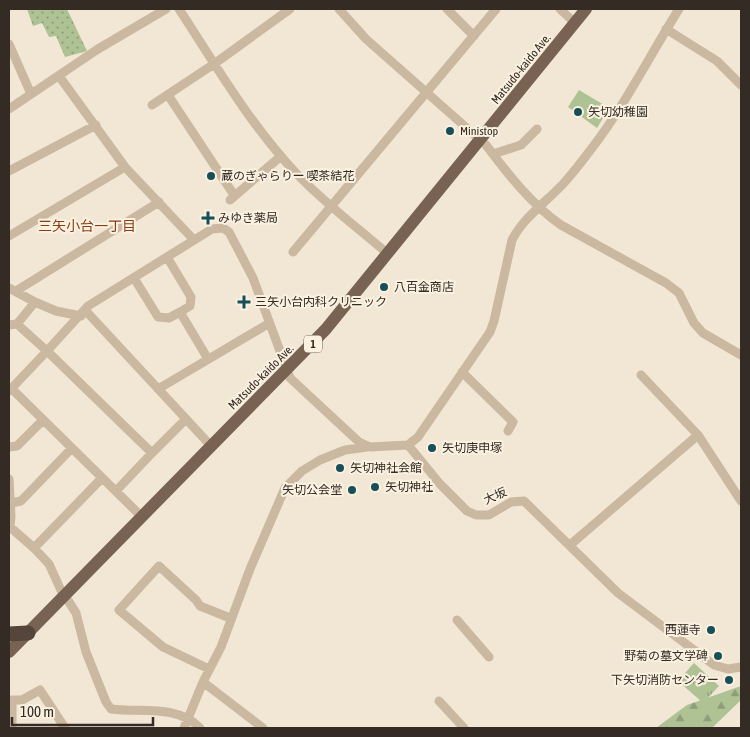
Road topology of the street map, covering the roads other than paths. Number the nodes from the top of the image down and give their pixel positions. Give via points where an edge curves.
1 (166, 9) edge
2 (179, 9) edge
3 (290, 9) edge
4 (339, 9) edge
5 (447, 9) edge
6 (496, 9) edge
7 (560, 9) edge
8 (586, 9) edge
9 (679, 9) edge
10 (575, 23) junction
11 (666, 29) junction
12 (474, 36) junction
13 (9, 44) edge
14 (214, 64) junction
15 (59, 76) junction
16 (741, 85) edge
17 (426, 92) junction
18 (31, 94) junction
19 (168, 95) junction
20 (152, 105) dead end
21 (9, 109) edge
22 (96, 125) junction
23 (537, 129) dead end
24 (481, 140) junction
25 (493, 154) junction
26 (281, 156) junction
27 (126, 167) junction
28 (9, 171) edge
29 (158, 202) junction
30 (332, 207) junction
31 (539, 207) junction
32 (9, 236) edge
33 (194, 240) junction
34 (293, 252) dead end
35 (388, 254) junction
36 (167, 257) junction
37 (134, 278) junction
38 (12, 289) edge
39 (35, 302) junction
40 (180, 312) junction
41 (83, 313) junction
42 (268, 324) junction
43 (13, 325) edge
44 (47, 351) junction
45 (741, 356) edge
46 (208, 359) junction
47 (286, 371) junction
48 (462, 372) junction
49 (641, 375) dead end
50 (158, 389) junction
51 (10, 390) edge
52 (43, 420) junction
53 (185, 420) junction
54 (508, 431) dead end
55 (698, 435) junction
56 (408, 446) junction
57 (9, 447) edge
58 (212, 447) junction
59 (370, 447) junction
60 (72, 448) junction
61 (152, 453) junction
62 (102, 478) junction
63 (9, 479) edge
64 (116, 491) junction
65 (741, 501) edge
66 (11, 503) junction
67 (142, 517) junction
68 (9, 528) edge
69 (570, 545) junction
70 (34, 548) junction
71 (64, 597) junction
72 (230, 618) junction
73 (457, 620) dead end
74 (28, 632) junction
75 (9, 634) edge
76 (9, 652) edge
77 (489, 657) dead end
78 (741, 662) edge
79 (738, 668) edge
80 (209, 669) junction
81 (203, 682) junction
82 (440, 701) dead end
83 (187, 717) junction
84 (12, 728) edge
85 (65, 728) edge
86 (184, 728) edge
87 (200, 728) edge
88 (262, 728) edge
89 (464, 728) edge

1 - 15 street
2 - 14 street
3 - 14 street
4 - 17 street via 366,39
5 - 12 street
6 - 12 street
7 - 10 street
8 - 10 main road, Matsudo-kaido Ave. / 1
9 - 11 street
10 - 24 main road, Matsudo-kaido Ave. / 1
11 - 16 street via 717,61
11 - 31 street via 591,149 563,184
12 - 17 street
13 - 18 street
14 - 19 street
14 - 26 street
15 - 18 street
15 - 22 street
17 - 24 street
17 - 30 street
18 - 21 street
19 - 20 street
19 - 26 street via 232,198
22 - 27 street
22 - 28 street
23 - 25 street via 521,145
24 - 25 street
24 - 35 main road, Matsudo-kaido Ave. / 1
25 - 31 street
26 - 30 street
27 - 29 street
27 - 32 street
29 - 33 street
29 - 38 street
30 - 34 street
30 - 35 street
31 - 45 street via 561,225 666,283 679,293 694,323 703,332
31 - 48 street via 521,225 512,240 490,332
33 - 36 street
33 - 42 street via 218,227 228,232 252,278
35 - 47 main road, Matsudo-kaido Ave. / 1 via 326,329
36 - 37 street
36 - 40 street via 191,296 190,306
37 - 40 street via 158,317 169,318
37 - 41 street via 88,306
38 - 39 street
39 - 41 street via 56,310
39 - 43 street
40 - 46 street
41 - 44 street
41 - 50 street
42 - 46 street
42 - 47 street
43 - 44 street
44 - 51 street
44 - 61 street
46 - 50 street
47 - 58 main road, Matsudo-kaido Ave. / 1
47 - 59 street via 336,422
48 - 54 street via 513,422
48 - 56 street via 418,437
49 - 55 street
50 - 53 street
51 - 52 street
52 - 57 street via 17,446
52 - 60 street
53 - 58 street
53 - 61 street
55 - 65 street
55 - 69 street
56 - 59 street
56 - 69 street, 大坂 via 467,511 489,515 511,502 524,501
58 - 67 main road, Matsudo-kaido Ave. / 1
59 - 72 street via 345,450 320,460 302,471 285,488
60 - 62 street
60 - 66 street via 21,501
61 - 64 street
62 - 64 street
62 - 70 street
63 - 66 street
64 - 67 street
66 - 68 street
67 - 71 main road, Matsudo-kaido Ave. / 1
68 - 70 street
69 - 79 street, 大坂 via 618,593 714,665
70 - 71 street via 48,564
71 - 74 main road, Matsudo-kaido Ave. / 1
71 - 83 street via 76,613 86,652 111,708 169,712
72 - 80 street
72 - 80 street via 200,606 158,566 119,610 163,647
73 - 77 street
74 - 75 highway
74 - 76 main road, Matsudo-kaido Ave. / 1
78 - 79 street
80 - 81 street
81 - 83 street
81 - 88 street
82 - 89 street
83 - 86 street
83 - 87 street
84 - 85 street via 12,700 22,700 40,690

